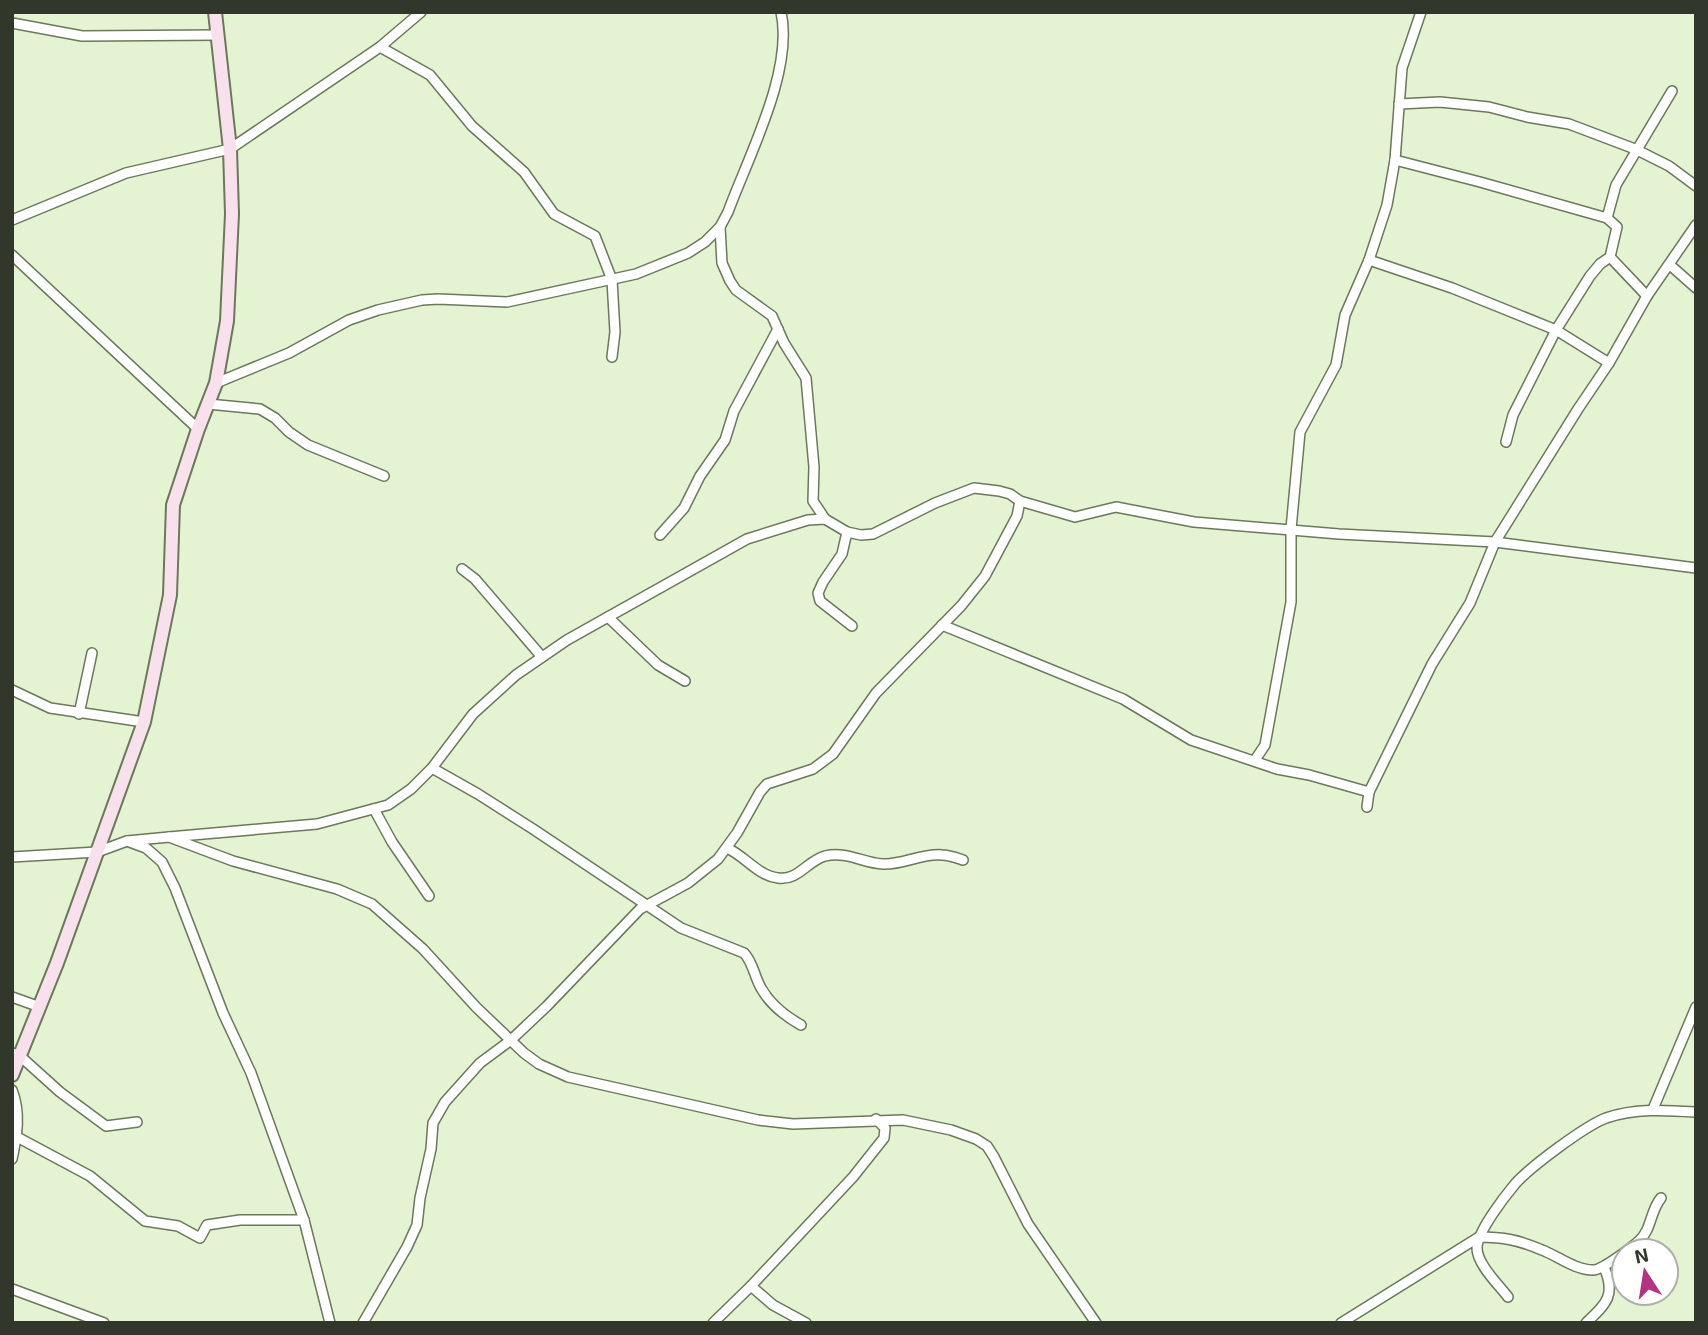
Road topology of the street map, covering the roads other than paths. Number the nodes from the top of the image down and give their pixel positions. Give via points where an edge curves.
1 (215, 12) edge
2 (421, 12) edge
3 (781, 12) edge
4 (1421, 12) edge
5 (12, 23) edge
6 (218, 35) junction
7 (380, 47) junction
8 (1672, 91) dead end
9 (1399, 104) junction
10 (230, 149) junction
11 (1635, 149) junction
12 (1395, 160) junction
13 (1696, 186) edge
14 (1607, 218) junction
15 (12, 220) edge
16 (1696, 225) edge
17 (720, 227) junction
18 (12, 255) edge
19 (1610, 257) junction
20 (1369, 260) junction
21 (1670, 265) junction
22 (612, 280) junction
23 (1696, 288) edge
24 (1647, 296) junction
25 (778, 329) junction
26 (1556, 330) junction
27 (612, 357) dead end
28 (1609, 363) junction
29 (216, 383) junction
30 (208, 404) junction
31 (198, 429) junction
32 (1506, 442) dead end
33 (384, 476) dead end
34 (1020, 502) junction
35 (824, 519) junction
36 (1291, 528) junction
37 (848, 531) junction
38 (660, 535) dead end
39 (1495, 542) junction
40 (1696, 568) edge
41 (462, 569) dead end
42 (608, 617) junction
43 (942, 625) junction
44 (852, 626) dead end
45 (92, 653) dead end
46 (542, 657) junction
47 (685, 681) dead end
48 (12, 690) edge
49 (79, 714) junction
50 (144, 722) junction
51 (1255, 760) junction
52 (432, 768) junction
53 (1369, 792) junction
54 (1367, 807) dead end
55 (374, 809) junction
56 (169, 837) junction
57 (127, 841) junction
58 (727, 848) junction
59 (97, 852) junction
60 (12, 857) edge
61 (963, 860) dead end
62 (429, 896) dead end
63 (646, 905) junction
64 (12, 997) edge
65 (40, 1007) junction
66 (1696, 1007) edge
67 (802, 1025) dead end
68 (511, 1040) junction
69 (16, 1055) edge
70 (12, 1075) edge
71 (12, 1090) edge
72 (1653, 1109) junction
73 (1696, 1112) edge
74 (876, 1119) junction
75 (137, 1122) dead end
76 (17, 1137) junction
77 (12, 1159) edge
78 (1661, 1198) dead end
79 (304, 1220) junction
80 (1479, 1237) junction
81 (1604, 1267) junction
82 (751, 1286) junction
83 (12, 1289) edge
84 (1508, 1297) dead end
85 (104, 1323) edge
86 (330, 1323) edge
87 (363, 1323) edge
88 (713, 1323) edge
89 (806, 1323) edge
90 (1096, 1323) edge
91 (1341, 1323) edge
92 (1586, 1323) edge

1 - 6 main road
2 - 7 street
3 - 17 street via 782,52 767,115
4 - 9 street via 1402,68
5 - 6 street via 82,36
6 - 10 main road
7 - 10 street
7 - 22 street via 430,75 472,126 524,172 554,214 595,236
8 - 11 street
9 - 11 street via 1489,107 1569,124
9 - 12 street
10 - 15 street via 126,173
10 - 29 main road via 227,321
11 - 13 street
11 - 14 street via 1616,185
12 - 14 street
12 - 20 street via 1387,205
14 - 19 street via 1617,227
16 - 21 street
17 - 22 street via 688,253
17 - 25 street via 722,262 730,282 772,316
18 - 31 street
19 - 24 street
19 - 26 street via 1590,276
20 - 26 street
20 - 36 street via 1345,315 1336,365 1300,432
21 - 23 street
21 - 24 street
22 - 27 street
22 - 29 street via 507,302 430,300 378,310
24 - 28 street
25 - 35 street via 806,378 813,501
25 - 38 street via 734,411 725,440 684,508
26 - 28 street
26 - 32 street via 1513,415
28 - 39 street
29 - 30 main road
30 - 31 main road
30 - 33 street via 260,410 308,445
31 - 50 main road via 173,505 170,595
34 - 36 street via 1075,517 1116,507 1194,522
34 - 37 street via 1010,494 974,488 873,534
34 - 43 street via 985,576
35 - 37 street
35 - 42 street via 747,539
36 - 39 street
36 - 51 street via 1291,602 1265,745
37 - 44 street via 842,554 818,593 820,601
39 - 40 street
39 - 53 street via 1469,603
41 - 46 street
42 - 46 street
42 - 47 street via 658,665
43 - 51 street via 1123,699 1191,740
43 - 58 street via 876,693 825,762 767,784
45 - 49 street
46 - 52 street via 473,714
48 - 49 street via 50,708
49 - 50 street
50 - 59 main road
51 - 53 street
52 - 55 street via 411,789
52 - 63 street
53 - 54 street
55 - 56 street via 317,824
55 - 62 street
56 - 57 street
56 - 68 street via 372,904 423,948
57 - 59 street
57 - 79 street via 146,848 162,862 175,888 251,1073
58 - 61 street via 768,876 783,879 797,875 815,860 837,855 880,864 943,855
58 - 63 street via 688,883
59 - 60 street
59 - 65 main road
63 - 67 street via 681,928 744,953 768,998
63 - 68 street
64 - 65 street
65 - 69 main road
66 - 72 street
68 - 74 street via 539,1065 646,1096 793,1124
68 - 87 street via 480,1063 437,1113 417,1225
69 - 70 main road
69 - 75 street via 106,1126
71 - 76 street
72 - 73 street
72 - 80 street via 1606,1118 1584,1128 1516,1183
74 - 82 street via 885,1128 884,1138
74 - 90 street via 923,1122 986,1146 1028,1224
76 - 77 street
76 - 79 street via 90,1176 145,1221 178,1226 200,1238 207,1225
78 - 81 street via 1639,1241
79 - 86 street
80 - 81 street via 1504,1237 1578,1266
80 - 84 street via 1477,1251
80 - 91 street
81 - 92 street via 1610,1290 1603,1307
82 - 88 street
82 - 89 street
83 - 85 street

